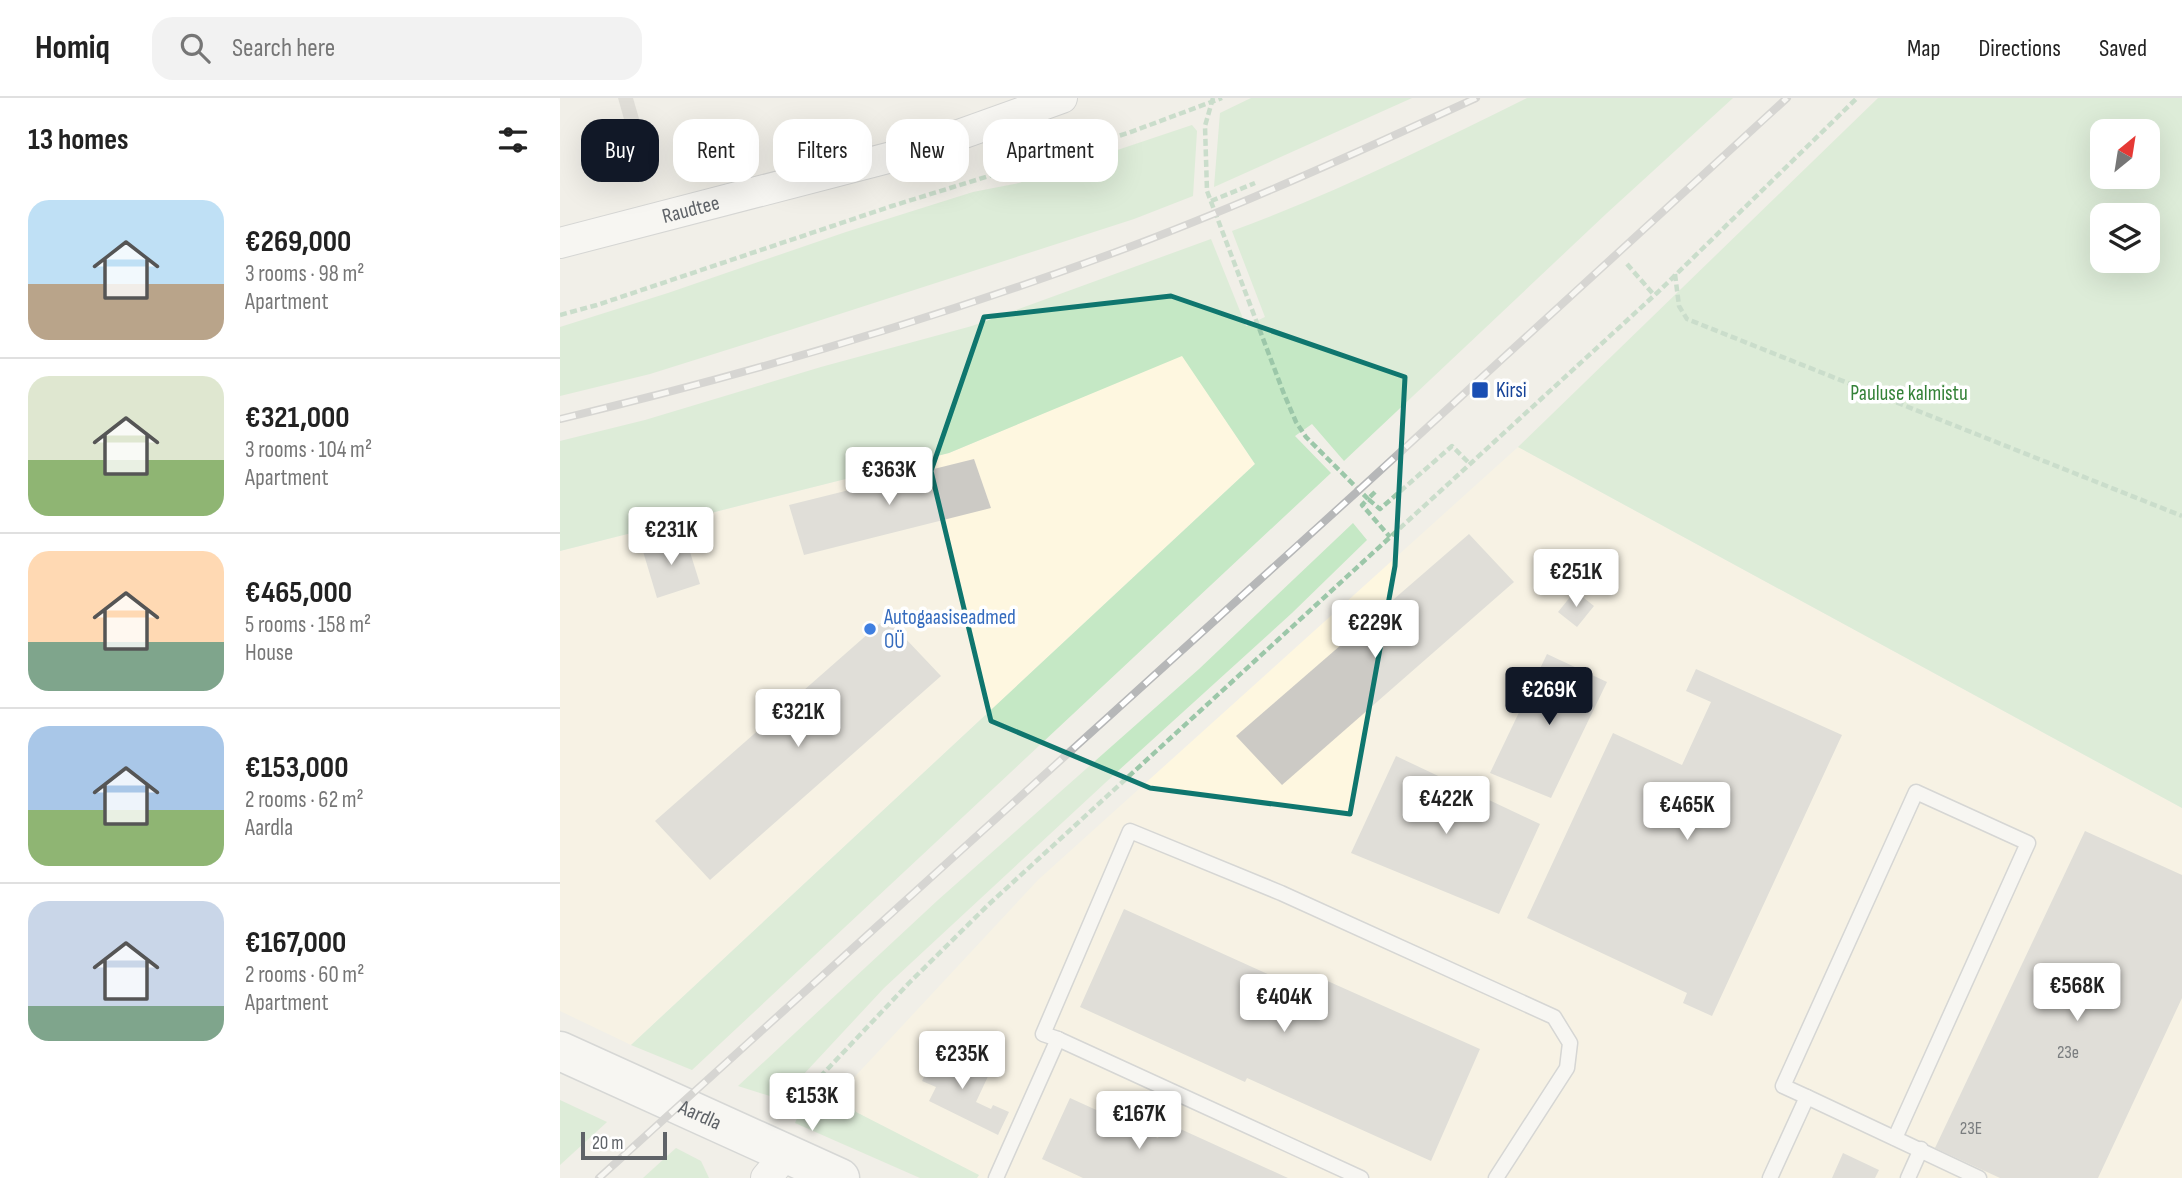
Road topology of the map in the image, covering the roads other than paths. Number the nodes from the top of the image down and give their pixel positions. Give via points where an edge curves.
1 (1062, 98) edge
2 (560, 243) edge
3 (1058, 1039) junction
4 (560, 1051) edge
5 (1807, 1097) junction
6 (1895, 1138) junction
7 (1921, 1149) junction
8 (770, 1158) edge
9 (840, 1178) edge
10 (996, 1178) edge
11 (1361, 1178) edge
12 (1496, 1178) edge
13 (1770, 1178) edge
14 (1908, 1178) edge
15 (1979, 1178) edge

1 - 2 street, Raudtee via 911,152
3 - 10 lane
3 - 11 lane
3 - 12 lane via 1043,1034 1129,831 1554,1017 1570,1043 1567,1068
4 - 8 street, Aardla
5 - 6 lane
5 - 6 lane via 1783,1086 1916,792 2028,843
5 - 13 lane
6 - 7 lane
7 - 14 lane
7 - 15 lane
8 - 9 street, Aardla

